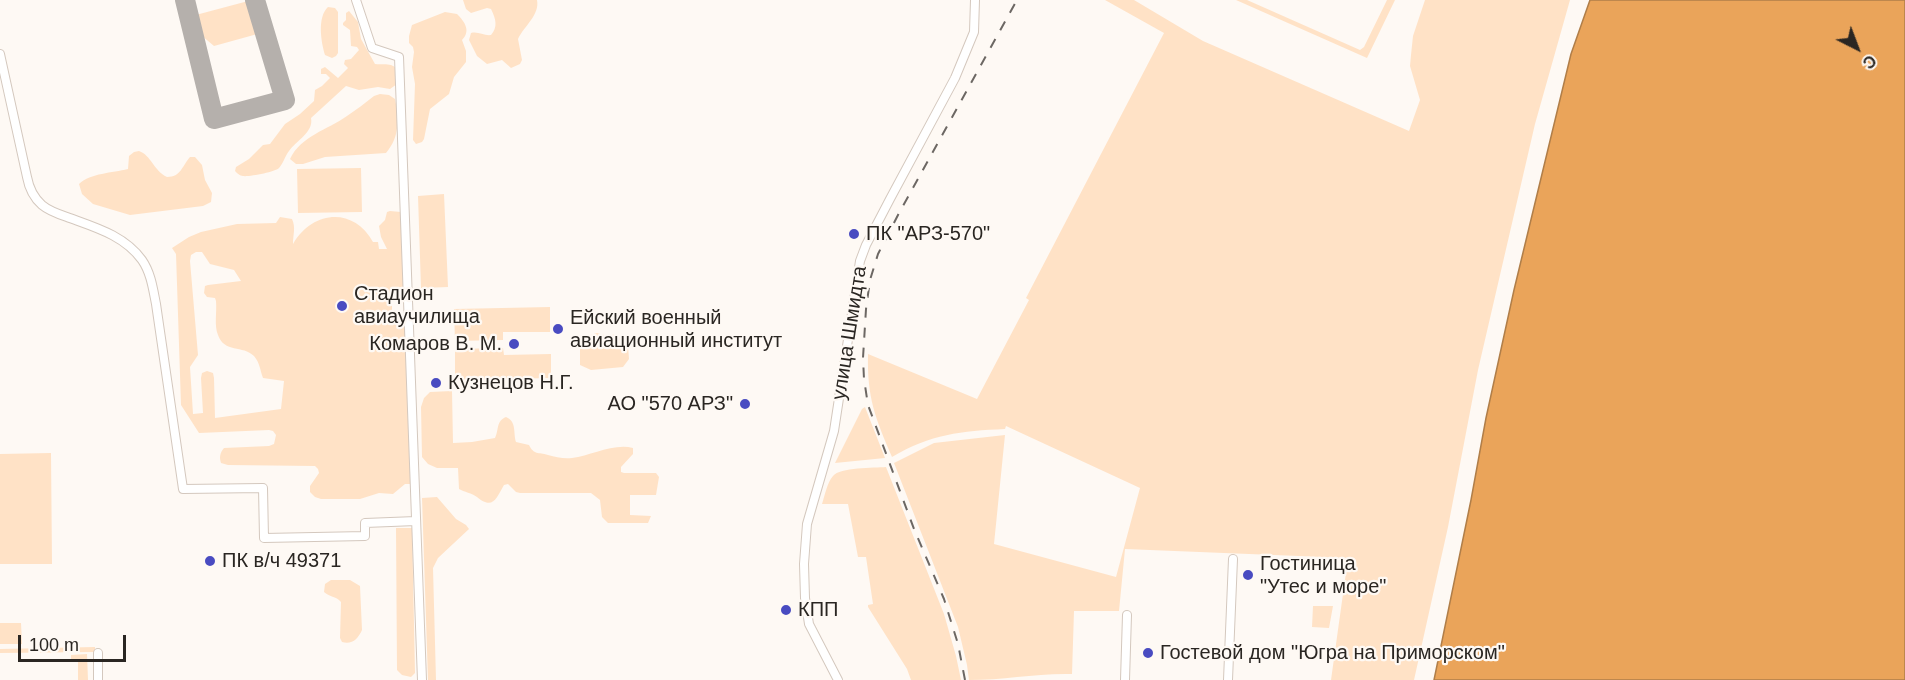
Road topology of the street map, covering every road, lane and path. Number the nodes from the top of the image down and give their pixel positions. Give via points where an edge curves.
1 (356, 0) edge
2 (975, 0) edge
3 (0, 54) edge
4 (416, 521) junction
5 (1233, 559) dead end
6 (1127, 615) dead end
7 (98, 653) dead end
8 (98, 680) edge
9 (422, 680) edge
10 (838, 680) edge
11 (1125, 680) edge
12 (1228, 680) edge

1 - 4 street via 372,48 399,57
2 - 10 street, улица Шмидта via 974,32 955,78 860,261 834,431 807,524 807,618
3 - 4 street via 31,193 45,208 119,239 136,254 149,274 183,489 263,488 264,538 365,536 365,523
4 - 9 street
5 - 12 street
6 - 11 street
7 - 8 street

